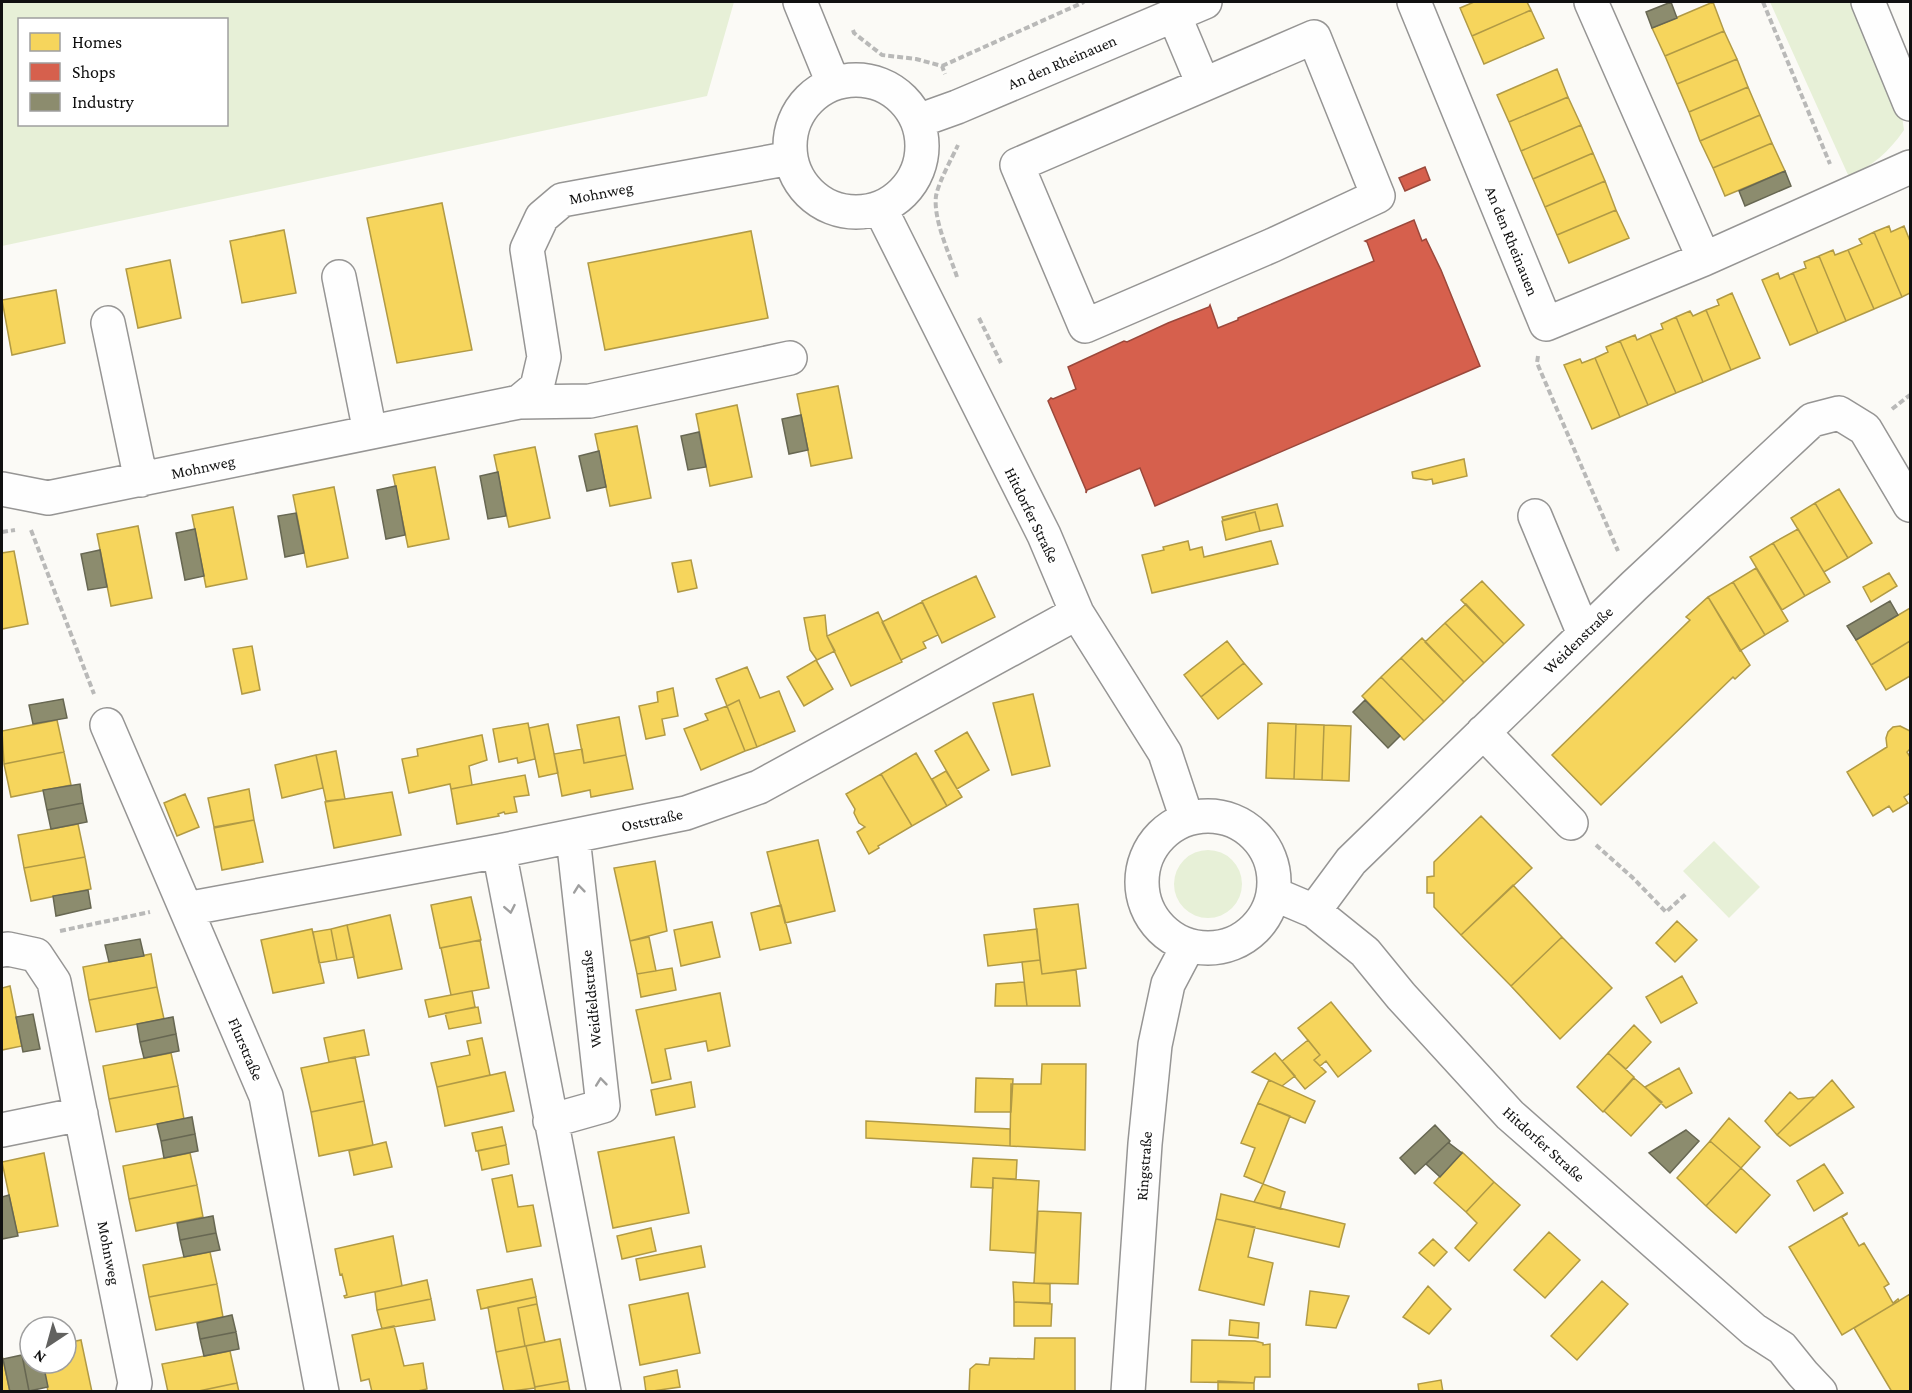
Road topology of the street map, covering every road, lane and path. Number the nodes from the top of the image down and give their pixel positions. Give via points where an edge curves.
1 (800, 2) edge
2 (1084, 2) edge
3 (1205, 2) edge
4 (1414, 2) edge
5 (1591, 2) edge
6 (1763, 2) edge
7 (1868, 2) edge
8 (1174, 15) junction
9 (854, 33) dead end
10 (942, 66) junction
11 (832, 83) junction
12 (1203, 84) junction
13 (1911, 104) edge
14 (957, 107) junction
15 (918, 121) junction
16 (790, 158) junction
17 (1911, 167) edge
18 (1844, 198) junction
19 (880, 208) junction
20 (1704, 259) junction
21 (339, 277) dead end
22 (958, 279) dead end
23 (978, 317) dead end
24 (108, 322) dead end
25 (1546, 324) junction
26 (790, 358) dead end
27 (1003, 368) dead end
28 (519, 402) junction
29 (370, 432) junction
30 (141, 480) junction
31 (9, 492) edge
32 (1911, 505) edge
33 (1535, 516) dead end
34 (1634, 586) junction
35 (1077, 613) junction
36 (1584, 634) junction
37 (106, 725) joint
38 (1484, 732) junction
39 (1187, 819) junction
40 (1571, 823) joint
41 (573, 837) junction
42 (499, 851) junction
43 (1687, 893) dead end
44 (1274, 894) junction
45 (186, 909) junction
46 (1314, 911) junction
47 (1188, 946) junction
48 (2, 950) edge
49 (36, 955) junction
50 (81, 1114) junction
51 (550, 1121) junction
52 (2, 1130) edge
53 (133, 1392) edge
54 (322, 1392) edge
55 (604, 1392) edge
56 (1128, 1392) edge
57 (1820, 1392) edge

1 - 11 street
2 - 10 path
3 - 8 street, An den Rheinauen
4 - 25 street, An den Rheinauen
5 - 20 street
6 - 18 path
7 - 13 street
8 - 12 street
8 - 14 street, An den Rheinauen
9 - 10 path via 882,55
10 - 14 path
11 - 15 street via 873,82 892,90
11 - 16 street via 813,95 798,113 790,135
12 - 12 street via 1017,165 1085,326 1378,196 1314,37
14 - 15 street, An den Rheinauen
14 - 22 path via 961,138 936,195 936,211
15 - 19 street via 922,142 912,182
16 - 19 street via 799,180 814,198 834,208 857,212
16 - 28 street, Mohnweg via 562,200 542,217 527,249 543,357 537,387
17 - 18 street
18 - 20 street
19 - 35 street, Hitdorfer Straße via 1044,535
20 - 25 street
21 - 29 street
23 - 27 path
24 - 30 street
25 - 34 path via 1537,363
26 - 28 street, Mohnweg via 590,401
28 - 29 street, Mohnweg
29 - 30 street, Mohnweg
30 - 31 street, Mohnweg via 48,498
31 - 37 path
32 - 34 street, Weidenstraße via 1865,429 1839,413 1812,420
33 - 36 street
34 - 36 street, Weidenstraße
35 - 39 street, Hitdorfer Straße via 1165,753
35 - 41 street, Oststraße via 759,788 686,813
36 - 38 street, Weidenstraße
37 - 45 street, Flurstraße
38 - 40 street
38 - 46 street, Weidenstraße via 1351,861
39 - 44 street via 1210,815 1233,819 1252,832 1267,850 1274,871
39 - 47 street via 1163,832 1147,855 1141,882 1147,910 1158,925
40 - 43 path via 1666,912
41 - 42 street, Oststraße
51 -> 41 street, Weidfeldstraße via 603,1106
42 - 45 street, Oststraße
42 -> 51 street
44 - 46 street, Hitdorfer Straße
44 - 47 street via 1264,920 1243,940 1216,949
45 - 49 path via 173,907 48,933
45 - 54 street, Flurstraße via 266,1096
46 - 57 street, Hitdorfer Straße via 1365,952 1510,1115 1754,1330 1782,1348
47 - 56 street, Ringstraße via 1168,984 1155,1045
48 - 49 street
49 - 50 street, Mohnweg via 54,982
50 - 52 street
50 - 53 street, Mohnweg via 135,1383
51 - 55 street

